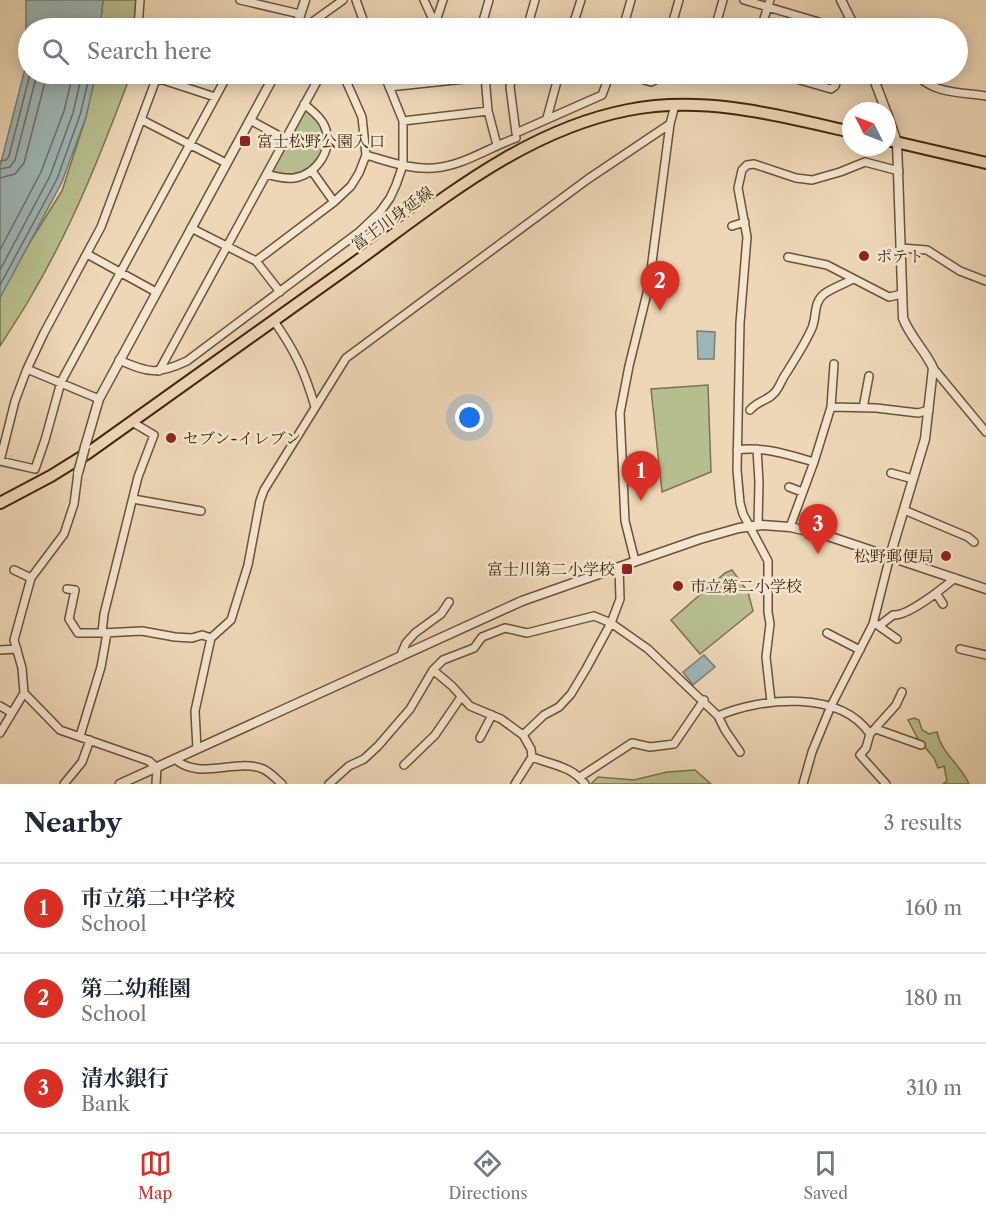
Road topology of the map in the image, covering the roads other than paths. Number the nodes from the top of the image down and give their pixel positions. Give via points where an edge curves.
1 (140, 0) edge
2 (240, 0) edge
3 (305, 0) edge
4 (343, 0) edge
5 (356, 0) edge
6 (424, 0) edge
7 (443, 0) edge
8 (489, 0) edge
9 (535, 0) edge
10 (581, 0) edge
11 (631, 0) edge
12 (679, 0) edge
13 (723, 0) edge
14 (744, 0) edge
15 (841, 0) edge
16 (254, 1) edge
17 (769, 4) edge
18 (300, 14) junction
19 (139, 18) edge
20 (299, 18) edge
21 (318, 18) edge
22 (362, 18) edge
23 (432, 18) edge
24 (437, 18) edge
25 (484, 18) edge
26 (529, 18) edge
27 (575, 18) edge
28 (626, 18) edge
29 (674, 18) edge
30 (718, 18) edge
31 (806, 18) edge
32 (850, 18) edge
33 (155, 84) edge
34 (180, 84) edge
35 (222, 84) edge
36 (270, 84) edge
37 (315, 84) edge
38 (347, 84) edge
39 (388, 84) edge
40 (415, 84) edge
41 (486, 84) edge
42 (510, 84) edge
43 (556, 84) edge
44 (606, 84) edge
45 (817, 84) edge
46 (836, 84) edge
47 (876, 84) edge
48 (928, 84) edge
49 (389, 87) junction
50 (986, 96) edge
51 (215, 97) junction
52 (883, 102) edge
53 (304, 104) junction
54 (675, 105) junction
55 (488, 111) junction
56 (547, 118) junction
57 (142, 120) junction
58 (250, 120) junction
59 (404, 121) junction
60 (670, 124) junction
61 (842, 130) edge
62 (516, 138) dead end
63 (285, 139) junction
64 (896, 142) edge
65 (190, 143) junction
66 (497, 145) junction
67 (366, 155) junction
68 (896, 156) edge
69 (226, 163) junction
70 (986, 163) edge
71 (403, 165) junction
72 (312, 171) junction
73 (899, 171) junction
74 (267, 174) junction
75 (334, 202) junction
76 (744, 222) junction
77 (732, 226) dead end
78 (191, 228) junction
79 (226, 246) junction
80 (901, 248) junction
81 (87, 254) junction
82 (788, 257) dead end
83 (256, 261) junction
84 (120, 272) junction
85 (853, 279) junction
86 (986, 281) edge
87 (156, 292) junction
88 (280, 292) junction
89 (902, 294) junction
90 (274, 321) junction
91 (119, 360) junction
92 (834, 364) dead end
93 (933, 368) junction
94 (27, 369) junction
95 (159, 371) junction
96 (869, 376) dead end
97 (61, 382) junction
98 (99, 399) junction
99 (315, 407) junction
100 (831, 407) junction
101 (863, 408) junction
102 (750, 410) dead end
103 (929, 410) junction
104 (132, 422) junction
105 (986, 432) edge
106 (757, 449) junction
107 (737, 450) junction
108 (0, 461) edge
109 (814, 462) junction
110 (78, 473) joint
111 (891, 473) dead end
112 (913, 479) junction
113 (789, 487) dead end
114 (802, 492) junction
115 (133, 499) junction
116 (0, 503) edge
117 (904, 510) junction
118 (201, 511) dead end
119 (754, 527) junction
120 (790, 527) junction
121 (974, 542) dead end
122 (890, 556) junction
123 (635, 561) junction
124 (619, 567) junction
125 (14, 570) dead end
126 (31, 578) junction
127 (955, 578) junction
128 (67, 589) dead end
129 (986, 589) edge
130 (936, 592) junction
131 (448, 602) dead end
132 (943, 604) dead end
133 (611, 623) junction
134 (876, 624) junction
135 (104, 633) junction
136 (827, 633) dead end
137 (211, 638) junction
138 (897, 639) dead end
139 (397, 640) dead end
140 (406, 643) junction
141 (17, 649) junction
142 (960, 649) dead end
143 (0, 650) edge
144 (860, 650) junction
145 (986, 655) edge
146 (400, 657) junction
147 (433, 670) junction
148 (902, 692) dead end
149 (24, 693) junction
150 (461, 697) junction
151 (704, 700) junction
152 (771, 702) junction
153 (0, 706) edge
154 (831, 706) junction
155 (12, 713) junction
156 (492, 715) junction
157 (718, 716) junction
158 (873, 732) junction
159 (0, 733) edge
160 (523, 735) junction
161 (80, 736) junction
162 (480, 738) dead end
163 (90, 740) junction
164 (921, 745) dead end
165 (197, 749) junction
166 (740, 752) dead end
167 (532, 757) junction
168 (175, 759) junction
169 (404, 765) dead end
170 (157, 768) junction
171 (580, 777) junction
172 (64, 784) edge
173 (120, 784) edge
174 (156, 784) edge
175 (282, 784) edge
176 (329, 784) edge
177 (515, 784) edge
178 (585, 784) edge
179 (803, 784) edge
180 (886, 784) edge

1 - 19 street
2 - 16 street
3 - 18 street
4 - 21 street
5 - 22 street
6 - 23 street
7 - 24 street
8 - 25 street
9 - 26 street
10 - 27 street
11 - 28 street
12 - 29 street
13 - 30 street
14 - 17 street
15 - 32 street
16 - 18 street
17 - 31 street
18 - 20 street
33 - 57 street
34 - 51 street
35 - 51 street
36 - 58 street
37 - 53 street
38 - 67 street via 362,117
39 - 49 street
40 - 49 street
41 - 55 street
42 - 56 street via 516,133
43 - 56 street
44 - 56 street via 602,95
45 - 46 street via 831,89
47 - 52 street
48 - 50 street
49 - 59 street
51 - 65 street
53 - 63 street
53 - 72 street via 324,124 328,142 324,156
54 - 60 street
54 - 61 main road, 富士川身延線 via 736,107
54 - 90 main road, 富士川身延線 via 629,110 549,135 470,181
55 - 59 street
55 - 66 street
57 - 65 street
57 - 81 street
58 - 63 street
58 - 69 street
59 - 71 street
60 - 99 street via 588,179 346,358
60 - 123 street via 650,285 620,413 625,521
62 - 66 street
63 - 74 street
64 - 70 main road
65 - 69 street
65 - 84 street
66 - 71 street via 460,162 434,168
67 - 71 street
67 - 75 street via 351,186
68 - 73 street
69 - 78 street
71 - 88 street via 380,212
72 - 74 street via 283,178
72 - 75 street
73 - 76 street via 865,162 812,180 747,165 738,188
73 - 80 street
74 - 79 street
75 - 83 street
76 - 77 street
76 - 107 street via 747,237
78 - 79 street
78 - 87 street
79 - 83 street
79 - 95 street
80 - 86 street via 927,250 960,271
80 - 89 street
81 - 84 street
81 - 94 street
82 - 85 street via 827,265
83 - 88 street
84 - 87 street
84 - 97 street
85 - 89 street via 889,297
85 - 102 street via 824,294 802,349 778,390 756,402
87 - 91 street
88 - 95 street via 187,361
89 - 93 street via 908,330
90 - 99 street via 298,357
90 - 104 main road, 富士川身延線
91 - 95 street via 142,370
91 - 98 street
92 - 100 street
93 - 103 street
93 - 105 street
94 - 97 street
94 - 108 street
96 - 101 street
97 - 98 street
97 - 108 street via 35,469
98 - 110 street, bridge
99 - 137 street via 264,490 231,620
100 - 101 street
100 - 109 street
101 - 103 street via 918,413
103 - 112 street
104 - 115 street via 154,435
104 - 116 main road, 富士川身延線 via 61,470
106 - 107 street
106 - 109 street
106 - 119 street via 759,482
107 - 119 street via 740,503
109 - 114 street
110 - 126 street via 74,504 64,534
111 - 112 street
112 - 117 street
113 - 114 street
114 - 120 street
115 - 118 street
115 - 135 street via 104,614
117 - 121 street
117 - 122 street
119 - 120 street
119 - 123 street via 727,531
119 - 152 street via 768,561 770,624 766,657
120 - 122 street
122 - 127 street
122 - 134 street
123 - 124 street
124 - 133 street via 620,599
124 - 146 street via 522,602
125 - 126 street
126 - 141 street via 14,640
127 - 129 street
127 - 130 street
128 - 135 street via 75,590 69,619 75,630
130 - 132 street
130 - 134 street
131 - 140 street via 441,614
133 - 147 street via 594,616 526,633 505,628 482,637 474,648 443,660
133 - 151 street
133 - 160 street via 571,694
134 - 138 street
134 - 144 street
135 - 137 street via 142,631
135 - 161 street via 101,667
136 - 144 street
137 - 165 street via 195,711
139 - 140 street
140 - 146 street
141 - 143 street
141 - 149 street
142 - 145 street
144 - 154 street
146 - 165 street
147 - 150 street
147 - 176 street via 410,709 378,746
148 - 158 street
149 - 155 street
149 - 161 street via 60,730
150 - 156 street via 470,706
150 - 169 street via 435,735
151 - 157 street
151 - 171 street via 674,744 650,747 632,743
152 - 154 street via 788,700
152 - 157 street
153 - 155 street
154 - 158 street
154 - 179 street
155 - 159 street
156 - 160 street
156 - 162 street
157 - 166 street
158 - 164 street
158 - 180 street via 860,755
160 - 167 street
161 - 163 street
163 - 170 street via 149,761
163 - 172 street via 82,762
165 - 168 street
167 - 171 street via 564,767
167 - 177 street
168 - 170 street
168 - 175 street via 195,768 251,766 265,770
170 - 173 street
170 - 174 street
171 - 178 street

